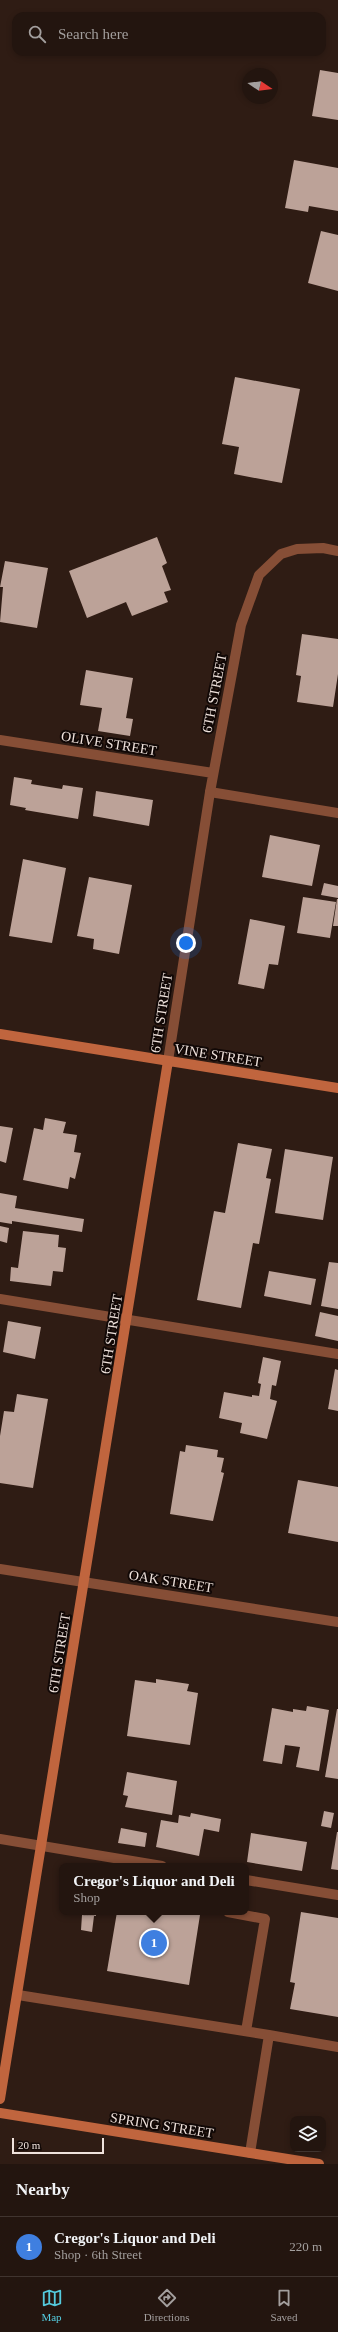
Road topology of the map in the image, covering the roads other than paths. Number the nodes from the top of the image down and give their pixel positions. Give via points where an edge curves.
1 (338, 551) edge
2 (0, 740) edge
3 (213, 773) junction
4 (210, 792) junction
5 (338, 813) edge
6 (0, 1034) edge
7 (168, 1062) junction
8 (338, 1088) edge
9 (0, 1299) edge
10 (128, 1319) junction
11 (338, 1354) edge
12 (0, 1569) edge
13 (85, 1582) junction
14 (338, 1622) edge
15 (0, 1839) edge
16 (42, 1846) junction
17 (144, 1863) edge
18 (249, 1880) edge
19 (338, 1895) edge
20 (244, 1915) edge
21 (18, 1995) junction
22 (246, 2031) junction
23 (269, 2035) junction
24 (338, 2047) edge
25 (0, 2099) edge
26 (0, 2113) edge
27 (250, 2153) junction
28 (319, 2164) edge

1 - 3 street, 6TH STREET via 323,548 297,549 281,554 259,575 241,625
2 - 3 street, OLIVE STREET
3 - 4 street, 6TH STREET
4 - 5 street
4 - 7 street, 6TH STREET
6 - 7 street, VINE STREET
7 - 8 street, VINE STREET
7 - 10 street, 6TH STREET
9 - 10 street
10 - 11 street
10 - 13 street, 6TH STREET
12 - 13 street, OAK STREET
13 - 14 street, OAK STREET
13 - 16 street, 6TH STREET
15 - 16 street
16 - 17 street
16 - 21 street, 6TH STREET
18 - 19 street
20 - 22 street via 265,1919
21 - 22 street
21 - 25 street, 6TH STREET
22 - 23 street
23 - 24 street
23 - 27 street
26 - 27 street, SPRING STREET
27 - 28 street, SPRING STREET

